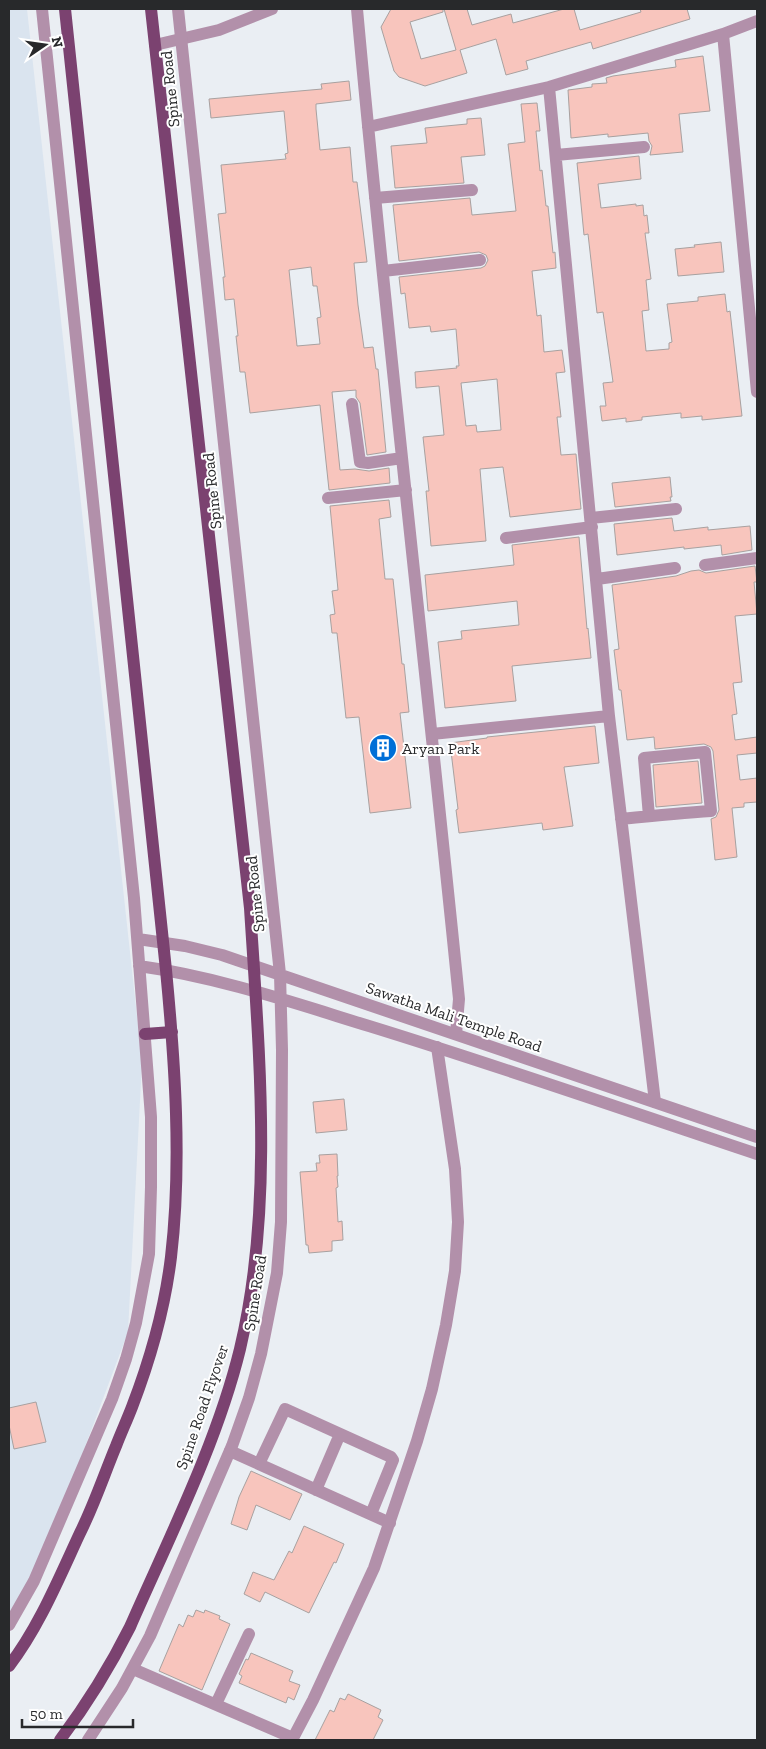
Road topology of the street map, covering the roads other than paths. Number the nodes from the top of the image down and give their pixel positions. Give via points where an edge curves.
1 (42, 9) edge
2 (65, 9) edge
3 (151, 9) edge
4 (178, 9) edge
5 (272, 9) edge
6 (357, 9) edge
7 (757, 22) edge
8 (723, 34) junction
9 (181, 39) junction
10 (155, 46) junction
11 (549, 87) junction
12 (368, 127) junction
13 (644, 147) dead end
14 (556, 155) junction
15 (472, 190) dead end
16 (375, 198) junction
17 (480, 260) dead end
18 (383, 271) junction
19 (756, 365) edge
20 (757, 392) edge
21 (352, 404) dead end
22 (402, 458) junction
23 (406, 490) junction
24 (328, 498) dead end
25 (676, 509) dead end
26 (591, 523) junction
27 (506, 538) dead end
28 (757, 558) edge
29 (705, 565) dead end
30 (676, 568) dead end
31 (597, 579) junction
32 (609, 716) junction
33 (432, 734) junction
34 (649, 816) junction
35 (621, 819) junction
36 (138, 939) junction
37 (164, 943) junction
38 (254, 965) junction
39 (139, 966) junction
40 (166, 970) junction
41 (280, 974) junction
42 (255, 992) junction
43 (282, 998) junction
44 (172, 1032) junction
45 (145, 1034) junction
46 (456, 1034) junction
47 (436, 1047) junction
48 (654, 1102) junction
49 (757, 1137) edge
50 (757, 1154) edge
51 (340, 1434) junction
52 (230, 1451) junction
53 (259, 1464) junction
54 (316, 1490) junction
55 (371, 1514) junction
56 (390, 1523) junction
57 (9, 1626) edge
58 (249, 1634) dead end
59 (9, 1666) edge
60 (133, 1669) junction
61 (216, 1704) junction
62 (292, 1739) edge
63 (60, 1740) edge
64 (88, 1740) edge

1 - 36 street
2 - 37 main road
3 - 10 main road, Spine Road
4 - 9 street, Spine Road
5 - 9 street via 219,30
6 - 12 street
7 - 8 street
8 - 11 street
8 - 19 street
9 - 10 street
9 - 41 street, Spine Road
10 - 38 main road, Spine Road
11 - 12 street
11 - 14 street
12 - 16 street
13 - 14 street
14 - 26 street
15 - 16 street
16 - 18 street
17 - 18 street
18 - 22 street
19 - 20 street
21 - 22 street via 360,462
22 - 23 street
23 - 24 street
23 - 33 street
25 - 26 street
26 - 27 street
26 - 31 street
28 - 29 street
30 - 31 street
31 - 32 street
32 - 33 street
32 - 35 street
33 - 46 street via 459,999
34 - 34 street via 711,811 705,752 644,758
34 - 35 street
35 - 48 street
36 - 37 street, Sawatha Mali Temple Road
36 - 39 street
37 - 38 street, Sawatha Mali Temple Road
37 - 40 main road
38 - 41 street, Sawatha Mali Temple Road
38 - 42 main road, Spine Road
39 - 40 street, Sawatha Mali Temple Road
39 - 45 street
40 - 42 street, Sawatha Mali Temple Road
40 - 44 main road
41 - 43 street, Spine Road
41 - 46 street, Sawatha Mali Temple Road
42 - 43 street, Sawatha Mali Temple Road
42 - 63 main road, Spine Road Flyover via 259,1051 259,1221 255,1270 240,1348 208,1446 130,1627 84,1708
43 - 47 street, Sawatha Mali Temple Road
43 - 52 street, Spine Road via 281,1222 277,1273 261,1354
44 - 45 main road
44 - 59 main road via 175,1186 171,1258 157,1328 132,1407 93,1506 43,1611
45 - 57 street via 151,1117 151,1197 149,1254 136,1323 112,1399 34,1581
46 - 48 street, Sawatha Mali Temple Road
47 - 50 street, Sawatha Mali Temple Road
47 - 56 street via 455,1169 458,1222 455,1271 432,1389
48 - 49 street, Sawatha Mali Temple Road
51 - 53 street via 285,1409
51 - 54 street
51 - 55 street via 392,1457
52 - 53 street
52 - 60 street, Spine Road
53 - 54 street
54 - 55 street
55 - 56 street
56 - 62 street via 374,1568
58 - 61 street
60 - 61 street
60 - 64 street, Spine Road
61 - 62 street

